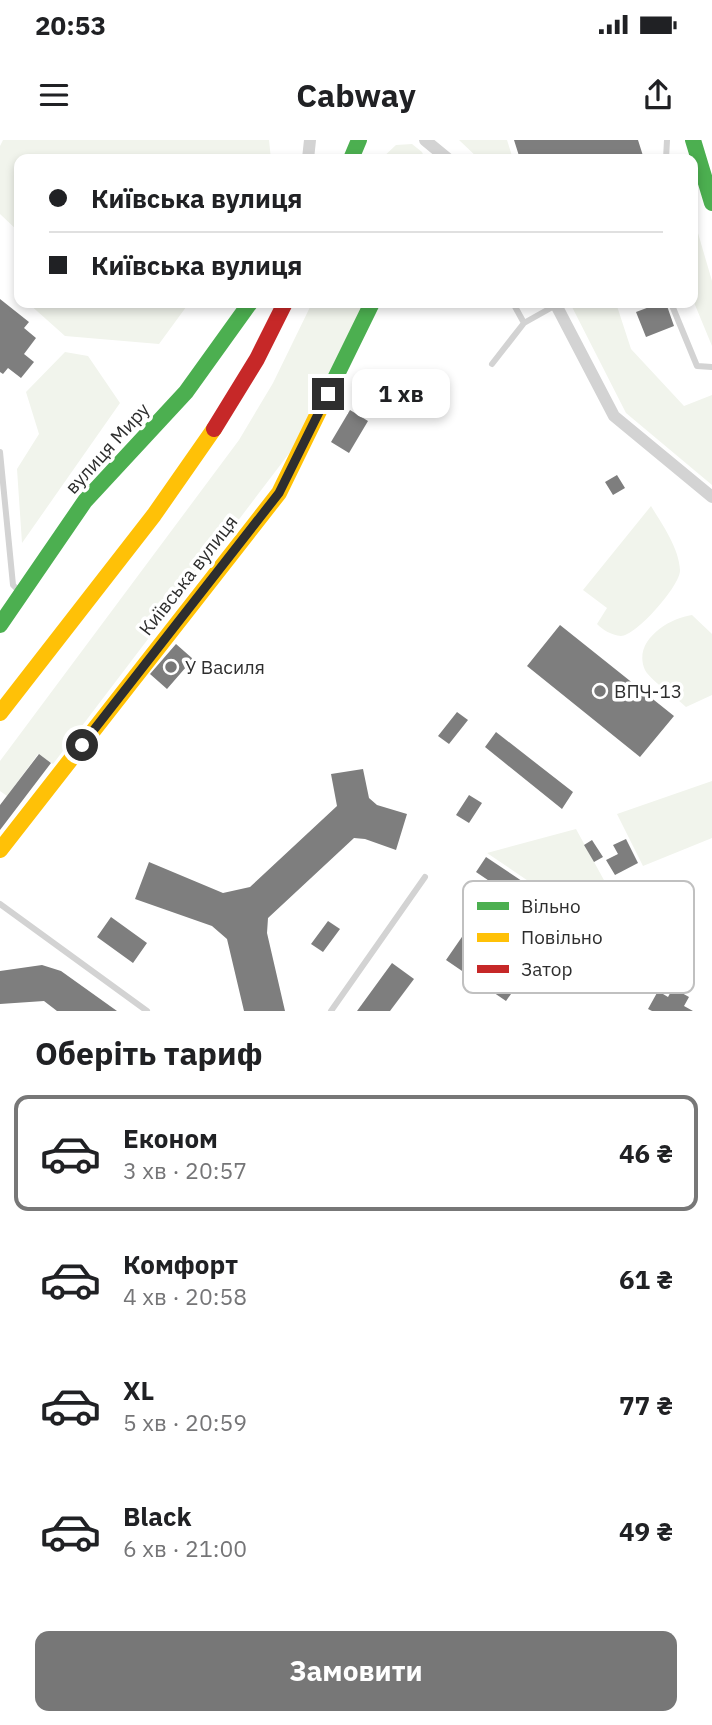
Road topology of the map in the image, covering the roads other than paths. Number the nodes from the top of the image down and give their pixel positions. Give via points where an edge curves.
1 (425, 140) edge
2 (440, 154) edge
3 (698, 157) edge
4 (712, 203) edge
5 (246, 308) edge
6 (283, 308) edge
7 (370, 308) edge
8 (516, 308) edge
9 (549, 308) edge
10 (558, 308) edge
11 (673, 308) edge
12 (524, 323) junction
13 (492, 364) dead end
14 (712, 367) edge
15 (0, 453) edge
16 (712, 497) edge
17 (0, 499) edge
18 (4, 509) junction
19 (23, 594) junction
20 (0, 625) edge
21 (0, 713) edge
22 (0, 850) edge
23 (425, 877) dead end
24 (0, 904) edge
25 (147, 1011) edge
26 (331, 1011) edge

1 - 2 street
3 - 4 street
5 - 19 street, вулиця Миру via 186,392 85,501
6 - 21 street via 204,446
7 - 22 street, Київська вулиця via 279,493
8 - 12 lane
9 - 12 lane
10 - 16 street via 614,416
11 - 14 lane via 697,366
12 - 13 lane
15 - 18 lane
17 - 18 lane
18 - 19 lane via 13,586
19 - 20 street, вулиця Миру
23 - 26 lane
24 - 25 lane

